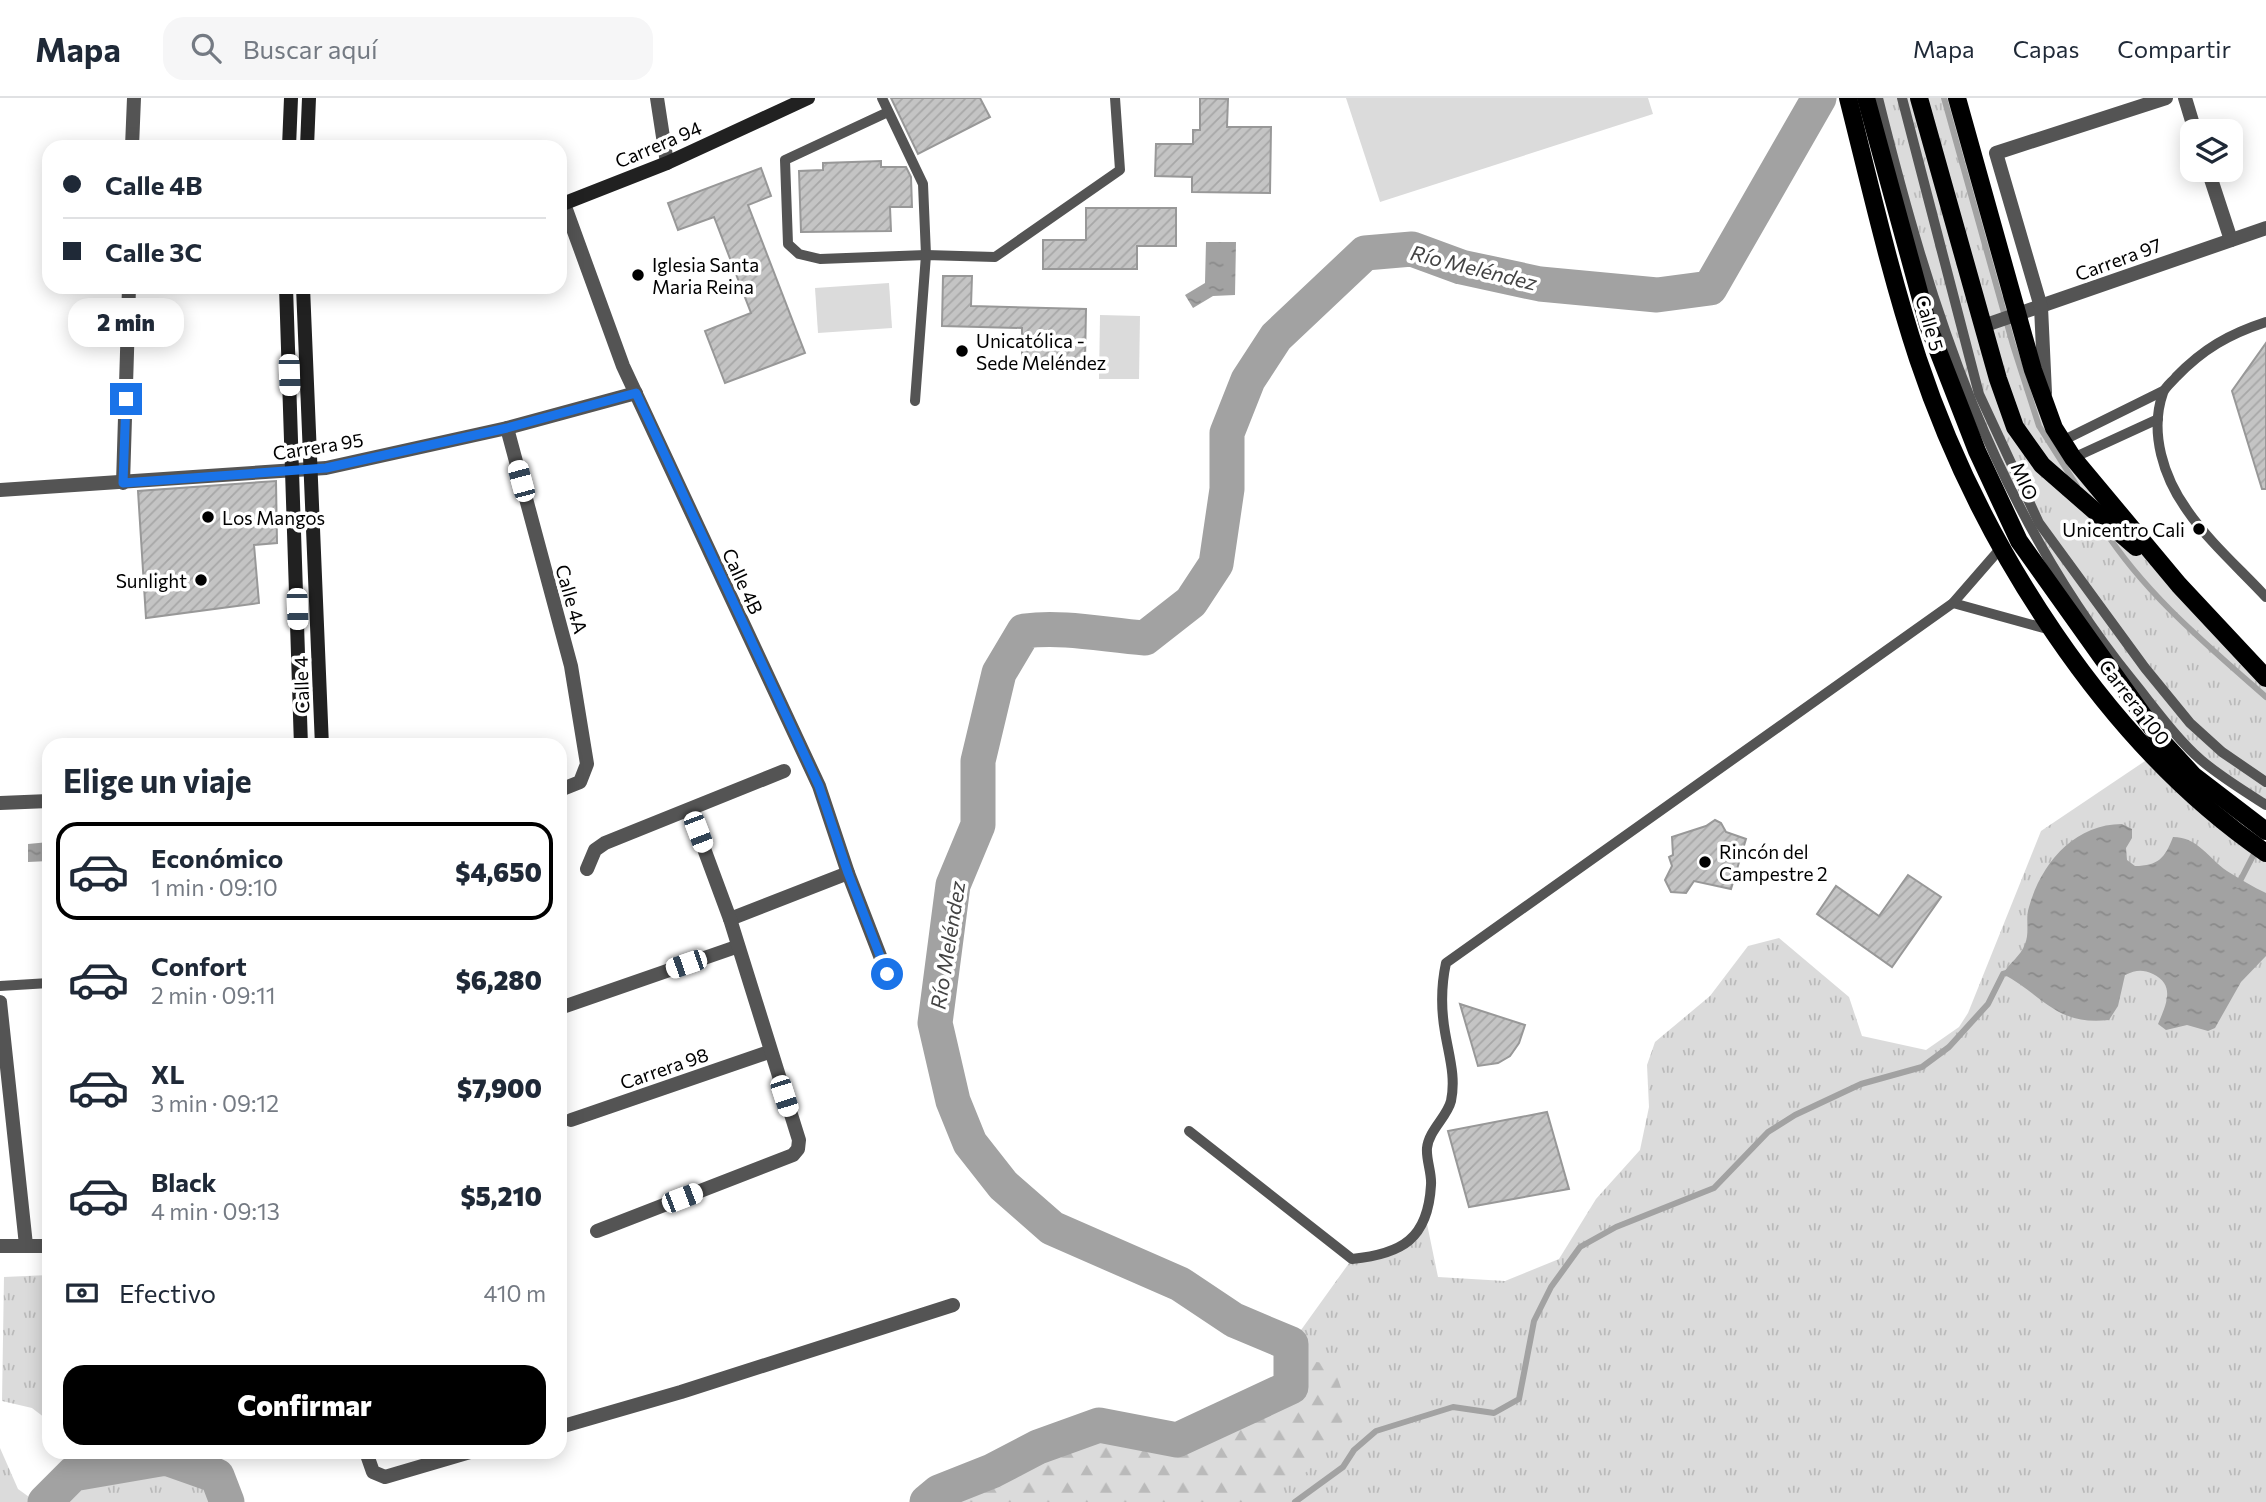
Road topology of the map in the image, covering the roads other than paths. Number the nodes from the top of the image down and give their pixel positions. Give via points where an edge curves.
1 (134, 98) edge
2 (290, 98) edge
3 (309, 98) edge
4 (657, 98) edge
5 (808, 98) edge
6 (882, 98) edge
7 (1115, 98) edge
8 (1848, 98) edge
9 (1866, 98) edge
10 (1878, 98) edge
11 (1902, 98) edge
12 (1919, 98) edge
13 (1957, 98) edge
14 (2166, 98) edge
15 (2185, 98) edge
16 (888, 112) junction
17 (2191, 119) edge
18 (1919, 132) junction
19 (132, 140) edge
20 (289, 140) edge
21 (307, 140) edge
22 (1876, 144) junction
23 (667, 163) junction
24 (2212, 182) edge
25 (567, 203) edge
26 (567, 218) edge
27 (2266, 228) edge
28 (2231, 240) junction
29 (926, 255) junction
30 (129, 294) edge
31 (286, 294) edge
32 (304, 294) edge
33 (2041, 307) junction
34 (2017, 315) junction
35 (2266, 322) edge
36 (1983, 326) junction
37 (2163, 391) junction
38 (636, 393) junction
39 (915, 401) dead end
40 (2045, 406) junction
41 (2158, 419) junction
42 (507, 428) junction
43 (2062, 441) junction
44 (2073, 458) junction
45 (312, 469) junction
46 (293, 471) junction
47 (123, 483) junction
48 (0, 490) edge
49 (2000, 549) junction
50 (2179, 585) junction
51 (2266, 597) edge
52 (1953, 603) junction
53 (2056, 631) junction
54 (2266, 678) edge
55 (301, 738) edge
56 (322, 738) edge
57 (784, 771) dead end
58 (2266, 782) edge
59 (567, 787) edge
60 (42, 801) edge
61 (0, 803) edge
62 (2266, 805) edge
63 (690, 811) junction
64 (2266, 831) edge
65 (2266, 853) edge
66 (587, 869) dead end
67 (848, 873) junction
68 (730, 919) junction
69 (736, 947) junction
70 (887, 974) dead end
71 (42, 983) edge
72 (0, 986) edge
73 (0, 1002) edge
74 (567, 1006) edge
75 (769, 1052) junction
76 (571, 1120) dead end
77 (7, 1125) edge
78 (1189, 1131) dead end
79 (597, 1231) dead end
80 (26, 1245) junction
81 (0, 1246) edge
82 (42, 1246) edge
83 (953, 1305) dead end
84 (567, 1425) edge
85 (368, 1459) edge
86 (445, 1459) edge

1 - 19 street
2 - 20 street
3 - 21 street
4 - 23 street
5 - 23 street, Carrera 94
6 - 16 lane
7 - 29 lane via 1120,170 995,257
8 - 22 main road, Calle 5
9 - 22 main road
10 - 22 lane, MIO
11 - 18 lane, MIO
12 - 18 main road
13 - 34 main road
14 - 33 street via 1996,153
15 - 17 street
16 - 29 lane via 923,184
16 - 29 lane via 785,160 788,244 799,254 820,259
18 - 36 main road
18 - 58 lane, MIO via 1979,394 2039,523 2190,723
22 - 49 main road, Calle 5 via 1918,357
22 - 62 lane, MIO via 1974,412 2021,514 2101,641 2174,731 2202,760
22 - 64 main road via 1928,325 1977,451 2019,541 2160,739 2194,776
23 - 25 street, Carrera 94
24 - 28 street
26 - 38 street, Calle 4B
27 - 28 street, Carrera 97
28 - 33 street, Carrera 97
29 - 39 lane
30 - 47 street
31 - 46 street, Calle 4
32 - 45 street, Calle 4
33 - 34 street, Carrera 97
33 - 40 street
34 - 36 street, Carrera 97
34 - 40 main road
35 - 37 lane via 2209,346
36 - 50 main road via 2006,403 2028,448
37 - 41 lane
37 - 43 lane
38 - 42 street, Carrera 95
38 - 67 street, Calle 4B via 819,786
40 - 43 main road
41 - 44 lane
41 - 51 lane via 2169,481 2187,511
42 - 45 street, Carrera 95
42 - 59 street, Calle 4A via 571,666 587,764 580,782
43 - 44 main road
44 - 50 main road
45 - 46 street, Carrera 95
45 - 56 street, Calle 4
46 - 47 street, Carrera 95
46 - 55 street, Calle 4
47 - 48 street, Carrera 95
49 - 52 lane
49 - 53 main road, Carrera 100
50 - 54 main road
52 - 53 lane
52 - 78 lane via 1446,963 1441,984 1444,1031 1453,1068 1451,1103 1427,1147 1431,1184 1426,1219 1403,1245 1387,1256 1352,1259
53 - 65 main road, Carrera 100 via 2151,757 2231,830
57 - 63 street
60 - 61 street
63 - 66 street via 605,843 595,850
63 - 68 street
67 - 68 street
67 - 70 street, Calle 4B
68 - 69 street
69 - 74 street
69 - 75 street
71 - 72 lane
73 - 77 street
75 - 76 street, Carrera 98
75 - 79 street via 799,1140 793,1155
77 - 80 street
80 - 81 street
80 - 82 street
83 - 84 street
85 - 86 street via 373,1472 385,1476

